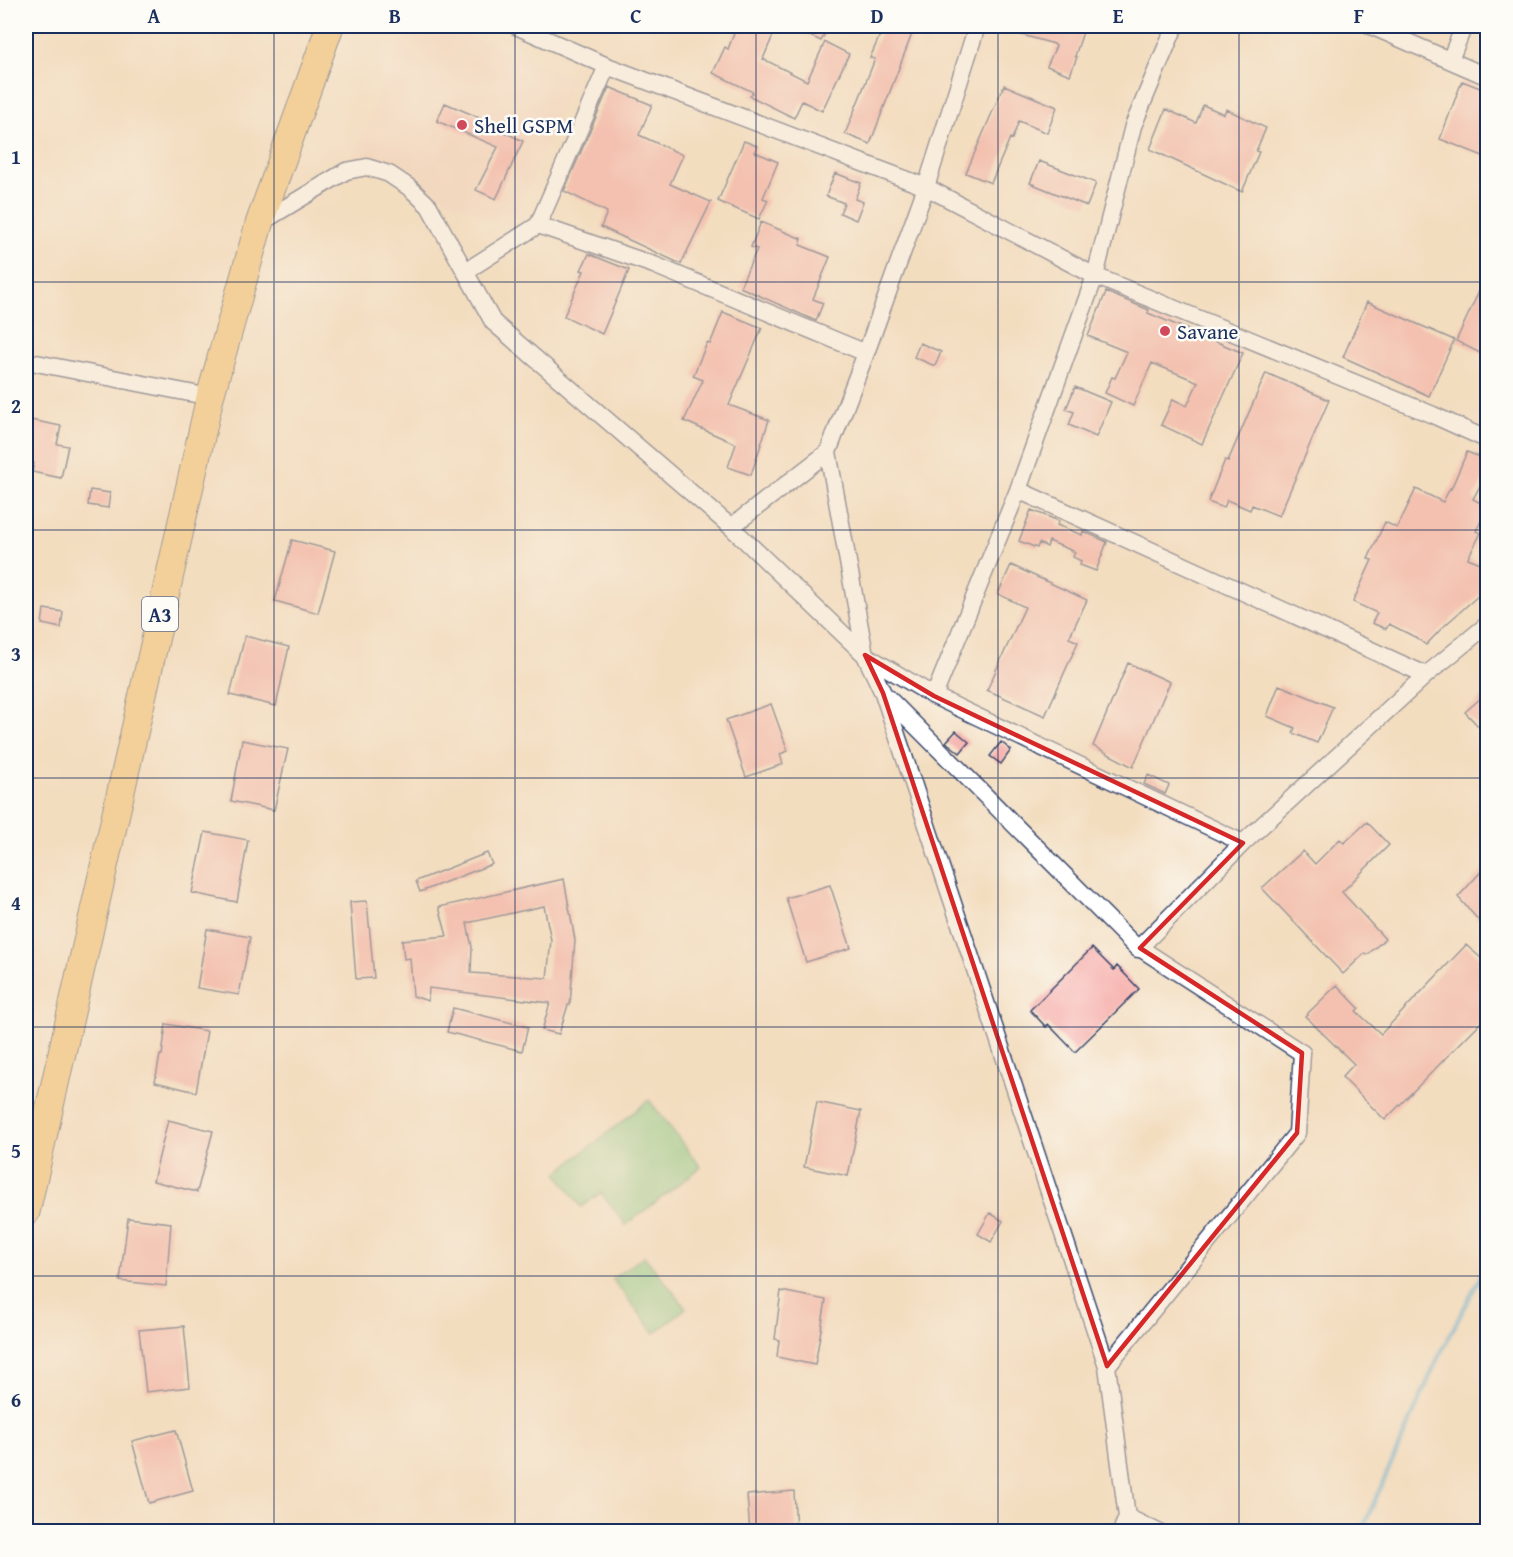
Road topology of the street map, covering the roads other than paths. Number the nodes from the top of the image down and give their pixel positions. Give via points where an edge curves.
1 (330, 26) edge
2 (516, 26) edge
3 (977, 26) edge
4 (1175, 26) edge
5 (1371, 26) edge
6 (1464, 26) edge
7 (1450, 60) junction
8 (607, 66) junction
9 (1488, 77) edge
10 (926, 187) junction
11 (259, 224) junction
12 (538, 225) junction
13 (466, 271) junction
14 (1095, 276) junction
15 (866, 353) junction
16 (26, 361) edge
17 (210, 397) junction
18 (1488, 440) edge
19 (828, 452) junction
20 (1018, 490) junction
21 (731, 527) junction
22 (1488, 624) edge
23 (865, 655) junction
24 (1426, 675) junction
25 (884, 693) junction
26 (934, 696) junction
27 (1243, 843) junction
28 (1140, 948) junction
29 (26, 1212) edge
30 (1107, 1366) junction
31 (1124, 1524) edge
32 (1158, 1532) edge

1 - 11 highway, A3
2 - 8 street
3 - 10 street
4 - 14 street via 1133,126
5 - 7 street
6 - 7 street
7 - 9 street
8 - 10 street
8 - 12 street
10 - 14 street
10 - 15 street
11 - 13 street via 345,171 367,167 389,174 429,206
11 - 17 highway, A3
12 - 13 street
12 - 15 street via 654,264
13 - 21 street via 493,322
14 - 18 street
14 - 20 street
15 - 19 street
16 - 17 street
17 - 29 highway, A3
19 - 21 street
19 - 23 street
20 - 24 street
20 - 26 street
21 - 23 street
22 - 24 street
23 - 25 street
23 - 26 street
24 - 27 street
25 - 28 street
25 - 30 street
26 - 27 street
27 - 28 street
28 - 30 street via 1302,1053 1297,1133
30 - 31 street
31 - 32 street

